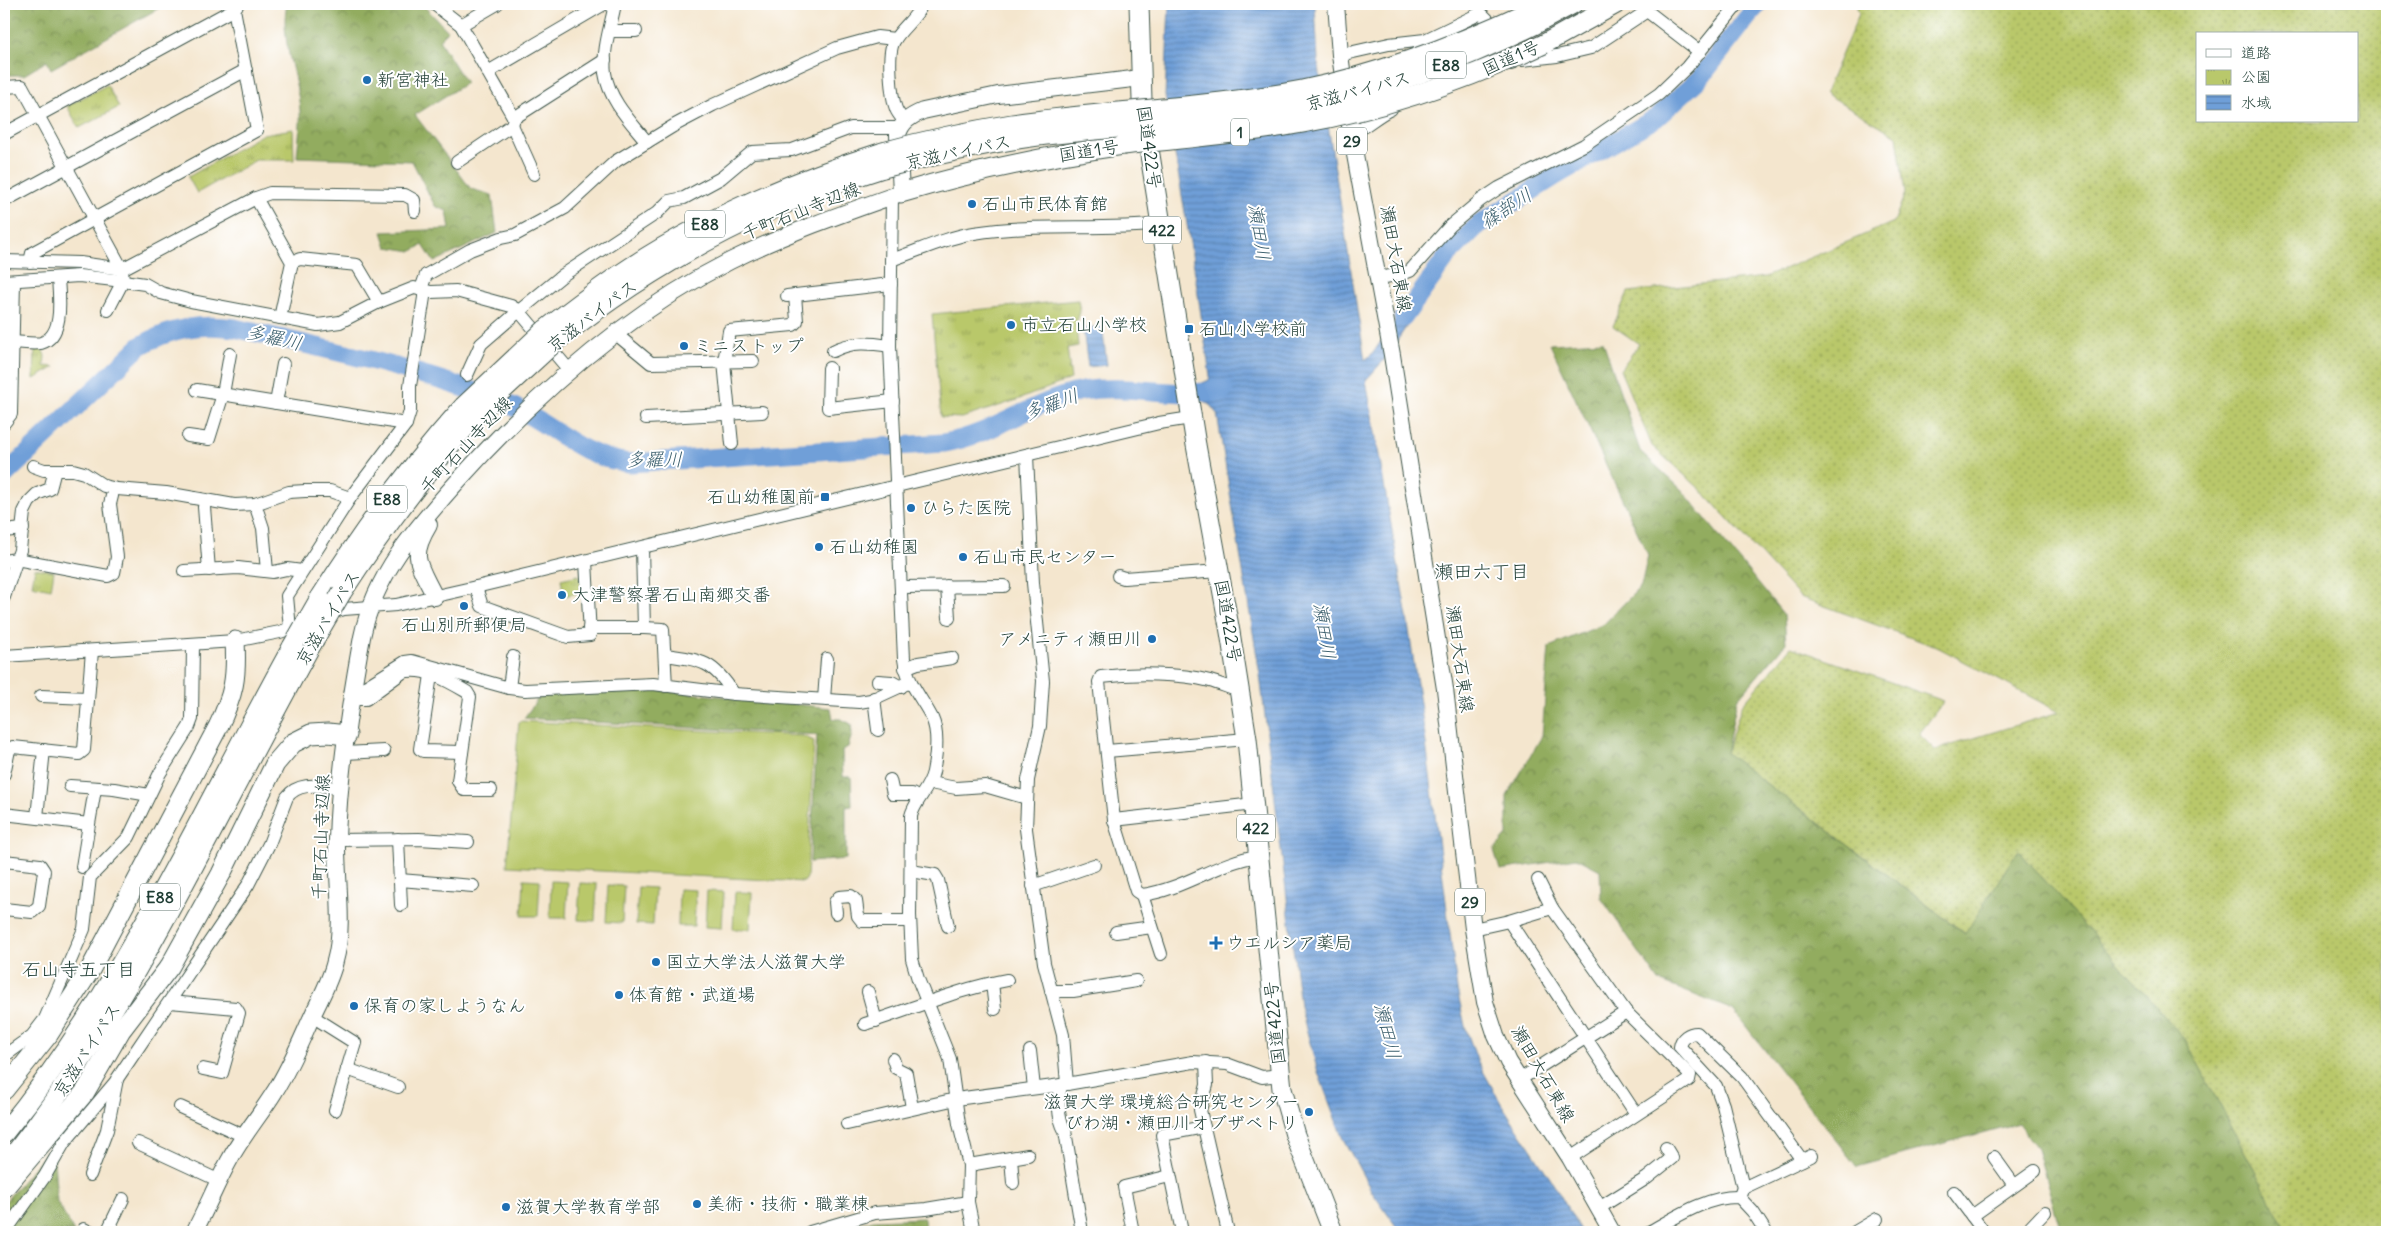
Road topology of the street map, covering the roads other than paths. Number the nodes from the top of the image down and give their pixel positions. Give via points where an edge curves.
1 (434, 4) edge
2 (497, 4) edge
3 (604, 4) edge
4 (615, 4) edge
5 (922, 4) edge
6 (1139, 4) edge
7 (1336, 4) edge
8 (1574, 4) edge
9 (1616, 4) edge
10 (1738, 4) edge
11 (236, 6) edge
12 (1534, 14) edge
13 (461, 25) junction
14 (610, 31) junction
15 (636, 31) dead end
16 (895, 39) junction
17 (1700, 52) junction
18 (1340, 55) junction
19 (605, 60) junction
20 (1511, 64) junction
21 (246, 70) junction
22 (488, 72) junction
23 (1141, 78) junction
24 (4, 87) edge
25 (38, 115) junction
26 (513, 122) junction
27 (902, 125) junction
28 (1351, 133) junction
29 (4, 134) edge
30 (647, 142) junction
31 (457, 162) dead end
32 (66, 167) junction
33 (534, 174) dead end
34 (896, 195) junction
35 (256, 198) junction
36 (4, 201) edge
37 (415, 211) dead end
38 (95, 219) junction
39 (1161, 224) junction
40 (891, 260) junction
41 (4, 261) edge
42 (30, 262) junction
43 (292, 262) junction
44 (123, 275) junction
45 (58, 278) junction
46 (1379, 278) junction
47 (9, 281) edge
48 (891, 284) junction
49 (423, 290) junction
50 (379, 302) junction
51 (108, 310) dead end
52 (519, 311) junction
53 (280, 318) junction
54 (616, 334) junction
55 (12, 342) junction
56 (890, 346) junction
57 (833, 351) dead end
58 (230, 354) dead end
59 (753, 361) dead end
60 (724, 362) junction
61 (283, 364) dead end
62 (829, 368) dead end
63 (568, 370) junction
64 (467, 375) dead end
65 (197, 390) dead end
66 (223, 394) junction
67 (892, 401) junction
68 (276, 403) junction
69 (471, 410) junction
70 (1190, 410) junction
71 (762, 412) dead end
72 (728, 414) junction
73 (646, 418) dead end
74 (4, 423) edge
75 (406, 424) junction
76 (188, 436) dead end
77 (732, 444) dead end
78 (1027, 454) junction
79 (32, 466) dead end
80 (55, 470) junction
81 (896, 486) junction
82 (449, 491) junction
83 (112, 496) dead end
84 (350, 498) junction
85 (255, 504) junction
86 (204, 507) dead end
87 (23, 530) junction
88 (4, 531) edge
89 (642, 548) junction
90 (10, 560) edge
91 (586, 561) junction
92 (209, 570) junction
93 (184, 571) dead end
94 (267, 571) junction
95 (302, 571) junction
96 (1219, 571) junction
97 (1118, 576) dead end
98 (946, 586) junction
99 (1004, 586) dead end
100 (901, 587) junction
101 (476, 588) junction
102 (435, 596) junction
103 (4, 597) edge
104 (370, 607) junction
105 (949, 618) dead end
106 (590, 628) junction
107 (644, 628) junction
108 (291, 638) junction
109 (235, 642) junction
110 (193, 645) junction
111 (92, 651) junction
112 (665, 655) junction
113 (4, 656) edge
114 (513, 657) dead end
115 (952, 658) dead end
116 (828, 659) dead end
117 (905, 668) junction
118 (431, 675) junction
119 (878, 681) dead end
120 (906, 684) junction
121 (666, 686) junction
122 (509, 688) junction
123 (1240, 690) junction
124 (353, 694) junction
125 (734, 694) junction
126 (41, 696) dead end
127 (87, 698) junction
128 (874, 698) junction
129 (824, 699) junction
130 (878, 730) dead end
131 (1247, 739) junction
132 (346, 744) junction
133 (44, 750) junction
134 (1107, 751) junction
135 (384, 752) dead end
136 (462, 752) junction
137 (4, 774) edge
138 (890, 780) dead end
139 (930, 783) junction
140 (70, 786) dead end
141 (341, 788) junction
142 (95, 789) junction
143 (491, 790) dead end
144 (149, 795) junction
145 (919, 798) junction
146 (1027, 798) junction
147 (1254, 804) junction
148 (4, 814) edge
149 (37, 817) junction
150 (1114, 820) junction
151 (90, 824) junction
152 (398, 839) junction
153 (337, 840) junction
154 (468, 842) dead end
155 (1258, 856) junction
156 (4, 861) edge
157 (1094, 865) dead end
158 (82, 867) dead end
159 (911, 871) junction
160 (400, 880) junction
161 (1538, 880) dead end
162 (473, 886) dead end
163 (1033, 886) junction
164 (1142, 895) junction
165 (401, 905) dead end
166 (1552, 908) junction
167 (4, 909) edge
168 (836, 914) dead end
169 (910, 921) junction
170 (1509, 921) junction
171 (948, 926) dead end
172 (1152, 927) junction
173 (1473, 928) junction
174 (1116, 932) dead end
175 (1160, 954) dead end
176 (1006, 980) dead end
177 (1136, 981) dead end
178 (992, 983) junction
179 (1051, 991) junction
180 (868, 992) dead end
181 (170, 1002) junction
182 (928, 1004) junction
183 (995, 1009) dead end
184 (1626, 1012) junction
185 (312, 1016) junction
186 (1585, 1038) junction
187 (1030, 1051) dead end
188 (4, 1056) edge
189 (893, 1059) dead end
190 (1206, 1062) junction
191 (347, 1068) junction
192 (202, 1069) dead end
193 (1280, 1075) junction
194 (118, 1079) junction
195 (1519, 1080) junction
196 (1064, 1084) junction
197 (398, 1086) dead end
198 (1034, 1088) junction
199 (4, 1090) edge
200 (956, 1099) junction
201 (180, 1107) dead end
202 (912, 1108) junction
203 (335, 1110) dead end
204 (1636, 1114) junction
205 (847, 1124) dead end
206 (1204, 1127) junction
207 (4, 1133) edge
208 (244, 1136) junction
209 (138, 1144) dead end
210 (1666, 1148) dead end
211 (1028, 1155) dead end
212 (1994, 1157) dead end
213 (1011, 1158) junction
214 (1570, 1158) junction
215 (969, 1165) junction
216 (4, 1167) edge
217 (2035, 1171) dead end
218 (90, 1175) dead end
219 (1170, 1176) junction
220 (220, 1181) junction
221 (1013, 1183) dead end
222 (2014, 1185) junction
223 (4, 1188) edge
224 (1954, 1192) dead end
225 (1741, 1193) junction
226 (123, 1199) dead end
227 (968, 1202) junction
228 (1599, 1208) junction
229 (2045, 1212) dead end
230 (1972, 1216) junction
231 (1877, 1219) dead end
232 (5, 1232) edge
233 (107, 1232) edge
234 (194, 1232) edge
235 (810, 1232) edge
236 (974, 1232) edge
237 (1082, 1232) edge
238 (1134, 1232) edge
239 (1182, 1232) edge
240 (1228, 1232) edge
241 (1334, 1232) edge
242 (1612, 1232) edge
243 (1649, 1232) edge
244 (1766, 1232) edge
245 (1855, 1232) edge
246 (1984, 1232) edge
247 (2026, 1232) edge

1 - 13 street
2 - 13 street
3 - 22 street
4 - 14 street
5 - 16 street
6 - 23 highway, 国道422号 / 422
7 - 18 main road, 瀬田大石東線 / 29
8 - 12 highway, 京滋バイパス / E88
9 - 34 highway, 国道1号 / 1, bridge via 1544,44 1451,83 1348,114 1266,129 1123,145 1043,158 964,175
10 - 17 street
11 - 21 street
11 - 25 street
12 - 69 highway, 京滋バイパス / E88, bridge via 1437,69 1320,102 1208,119 1016,139 883,160 707,240 622,291 551,335
13 - 22 street
14 - 15 street
14 - 19 street
16 - 27 street via 891,84
16 - 30 street via 877,37 837,48 713,105
17 - 20 street via 1647,11 1591,48 1557,56 1527,58
17 - 46 street via 1674,81 1618,122 1482,200 1450,226 1410,271
18 - 20 street via 1425,40 1481,13
18 - 28 main road, 瀬田大石東線 / 29
19 - 26 street
19 - 30 street via 605,75 615,99
20 - 28 street via 1377,115 1362,130
21 - 32 street
21 - 38 street via 257,130
22 - 26 street
23 - 27 main road via 998,95 923,111
23 - 39 highway, 国道422号 / 422
24 - 25 street via 22,86
25 - 29 street
25 - 32 street
26 - 31 street
26 - 33 street
27 - 34 main road via 898,135
27 - 52 street via 852,128 792,150 752,152 721,178 684,198 669,201 657,213 563,275
28 - 46 main road, 瀬田大石東線 / 29
30 - 49 street via 616,161 565,208 515,235 470,250 426,275
32 - 36 street
32 - 38 street
34 - 40 street
34 - 54 main road, 千町石山寺辺線 via 731,261 684,287
35 - 37 street via 270,193 405,195 414,200
35 - 43 street
35 - 44 street
38 - 42 street via 32,253
38 - 44 street
39 - 40 street via 1133,227 1041,226 972,233
39 - 70 highway, 国道422号 / 422
40 - 48 street
41 - 42 street
42 - 44 street via 80,263
43 - 50 street via 300,259 357,265
43 - 53 street
44 - 45 street
44 - 51 street
44 - 53 street via 161,293
45 - 47 street
45 - 55 street via 60,316 49,338 40,343
46 - 173 main road, 瀬田大石東線 / 29 via 1445,690
47 - 55 street
48 - 56 street
48 - 60 street via 791,296 797,321 793,325 729,331
49 - 50 street via 404,291
49 - 52 street via 456,291
49 - 75 street
50 - 53 street via 330,324
52 - 63 street
52 - 64 street via 481,344
54 - 60 street via 651,363
54 - 63 main road, 千町石山寺辺線
55 - 74 street via 11,414
56 - 57 street via 846,344
56 - 67 street
58 - 66 street
59 - 60 street
60 - 72 street
61 - 68 street
62 - 67 street via 828,408
63 - 82 main road, 千町石山寺辺線 via 514,421
65 - 66 street
66 - 68 street
66 - 76 street via 209,439
67 - 81 street
68 - 75 street
69 - 108 highway, 京滋バイパス / E88, bridge via 400,481
69 - 216 highway, 京滋バイパス / E88, bridge via 380,534 342,592 117,1006
70 - 78 street via 1159,423
70 - 96 highway, 国道422号 / 422
71 - 72 street
72 - 73 street
72 - 77 street
75 - 84 street
78 - 81 street
78 - 146 street via 1033,583 1043,681 1040,726
79 - 80 street
80 - 85 street via 84,473 104,486 117,489 174,494 234,505
80 - 87 street via 50,489 37,494 29,502 24,512
81 - 89 street
81 - 100 street
82 - 102 main road via 420,539 417,550
82 - 104 main road, 千町石山寺辺線 via 398,552
83 - 90 street via 110,504 117,557 114,573 108,576
84 - 85 street via 330,492 289,492
84 - 95 street
85 - 94 street via 263,528
86 - 92 street
87 - 88 street
87 - 90 street
89 - 91 street
89 - 107 street
90 - 103 street
91 - 101 street
91 - 106 street
92 - 93 street
92 - 94 street
94 - 95 street
95 - 108 street via 286,600
96 - 97 street
96 - 123 highway, 国道422号 / 422
98 - 99 street
98 - 100 street
98 - 105 street
100 - 117 street
101 - 102 street
101 - 106 street via 482,606 568,637 590,635
102 - 104 street
104 - 108 street via 333,612
104 - 124 main road, 千町石山寺辺線
106 - 107 street
107 - 112 street via 662,629
108 - 109 street
108 - 207 highway, 京滋バイパス / E88 via 125,959 76,1036
109 - 110 street
109 - 199 highway via 232,696 218,727 90,970 48,1035
110 - 111 street
110 - 144 street via 192,719
111 - 113 street
111 - 127 street
112 - 121 street
112 - 125 street via 698,660 711,666 721,674
114 - 122 street
115 - 117 street
116 - 129 street
117 - 120 street
118 - 124 street via 419,671 403,672 366,699
118 - 136 street via 467,692 470,697
118 - 136 street via 420,749
119 - 120 street
120 - 128 street
120 - 139 street via 933,719 935,727 936,750
121 - 122 street
121 - 125 street
122 - 124 street via 412,661 405,662
123 - 131 highway, 国道422号 / 422
123 - 134 street via 1189,678 1102,677 1099,682
124 - 132 main road, 千町石山寺辺線
125 - 129 street
126 - 127 street
127 - 133 street via 84,750 79,754
128 - 129 street via 859,702
128 - 130 street
131 - 134 street
131 - 147 highway, 国道422号 / 422
132 - 135 street
132 - 141 main road, 千町石山寺辺線
132 - 223 highway via 328,733 311,734 293,743 275,764 170,966 121,1030 85,1092
133 - 137 street via 13,747 9,750
133 - 149 street
134 - 150 street
136 - 143 street via 459,786 464,790
138 - 145 street via 893,794 912,794
139 - 145 street
139 - 146 street via 956,788 985,786
140 - 142 street
141 - 153 main road, 千町石山寺辺線
141 - 181 street via 305,785 292,790 248,885
142 - 144 street
142 - 151 street
144 - 188 street via 129,837 90,877 84,929 45,1019 32,1036
145 - 159 street via 911,816
146 - 163 street via 1026,828
147 - 150 street
147 - 155 highway, 国道422号 / 422
148 - 149 street
149 - 151 street
150 - 164 street via 1136,891
151 - 158 street
152 - 153 street
152 - 154 street
152 - 160 street
153 - 185 main road, 千町石山寺辺線 via 338,948 330,978
155 - 164 street via 1231,863 1175,887
155 - 193 highway, 国道422号 / 422
156 - 167 street via 40,865 44,871 39,906 32,912
157 - 163 street
159 - 169 street
159 - 171 street via 934,875 938,880
160 - 162 street
160 - 165 street
161 - 166 street
163 - 179 street
164 - 172 street
166 - 170 street
166 - 184 street
168 - 169 street via 835,902 839,897 851,896 856,901 862,921
169 - 182 street via 912,959
170 - 173 street
170 - 186 street
172 - 174 street
172 - 175 street
173 - 195 main road, 瀬田大石東線 / 29 via 1479,975 1491,1021
176 - 178 street
177 - 179 street via 1073,991
178 - 182 street
178 - 183 street
179 - 196 street via 1063,1035
180 - 182 street via 870,1022
181 - 192 street via 236,1008 239,1013 222,1073
181 - 194 street
182 - 200 street via 950,1059
184 - 186 street
184 - 204 street via 1690,1075 1688,1080
185 - 191 street via 355,1043
185 - 208 main road, 千町石山寺辺線 via 275,1090
186 - 195 street
186 - 204 street
187 - 198 street
189 - 202 street via 896,1068 906,1073
190 - 193 street via 1227,1064 1262,1077
190 - 196 street
190 - 206 street via 1206,1092 1200,1110
191 - 197 street
191 - 203 street
193 - 241 highway, 国道422号 / 422 via 1288,1114
194 - 218 street via 108,1130
194 - 232 street via 64,1143
195 - 214 main road, 瀬田大石東線 / 29
196 - 198 street
196 - 237 street via 1058,1101
198 - 200 street
200 - 202 street
200 - 215 street
201 - 208 street
202 - 205 street
204 - 214 street
206 - 219 street via 1162,1135
206 - 240 street
208 - 220 main road, 千町石山寺辺線
209 - 220 street
210 - 228 street via 1672,1158
211 - 213 street
212 - 222 street
213 - 215 street
213 - 221 street
214 - 228 main road, 瀬田大石東線 / 29
215 - 227 street
217 - 222 street
219 - 238 street via 1124,1187
219 - 239 street
220 - 234 main road, 千町石山寺辺線
222 - 230 street
224 - 230 street
225 - 225 street via 1806,1158 1742,1077 1697,1033 1690,1033 1680,1047 1716,1086 1728,1120
225 - 243 street via 1676,1216
225 - 244 street
226 - 233 street
227 - 235 street via 875,1213
227 - 236 street
228 - 242 main road, 瀬田大石東線 / 29
229 - 247 street
230 - 246 street
231 - 245 street

